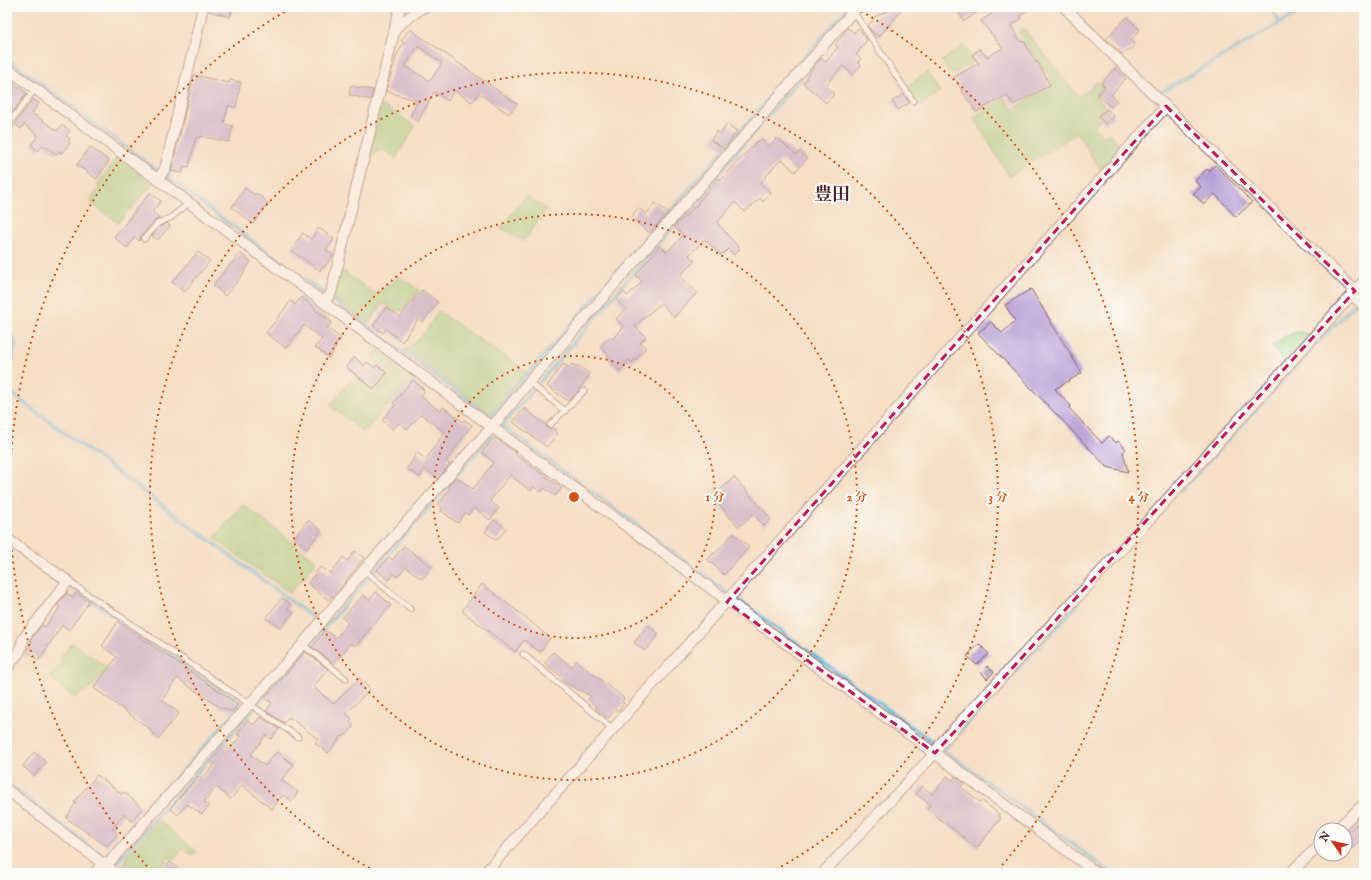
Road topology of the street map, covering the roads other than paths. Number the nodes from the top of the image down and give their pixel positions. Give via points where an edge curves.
1 (203, 7) edge
2 (400, 7) edge
3 (423, 7) edge
4 (1064, 7) edge
5 (855, 12) edge
6 (395, 28) junction
7 (7, 68) edge
8 (33, 92) junction
9 (913, 101) dead end
10 (1164, 109) junction
11 (7, 144) edge
12 (161, 175) junction
13 (186, 204) junction
14 (144, 239) dead end
15 (1364, 282) edge
16 (1354, 293) junction
17 (327, 299) junction
18 (1364, 306) edge
19 (533, 385) junction
20 (584, 391) dead end
21 (564, 410) junction
22 (495, 424) junction
23 (550, 426) dead end
24 (7, 539) edge
25 (368, 573) junction
26 (67, 583) junction
27 (730, 597) junction
28 (410, 609) dead end
29 (305, 647) junction
30 (523, 654) dead end
31 (7, 668) edge
32 (346, 679) dead end
33 (253, 707) junction
34 (613, 729) junction
35 (298, 737) dead end
36 (938, 748) junction
37 (7, 790) edge
38 (1364, 804) edge
39 (1345, 822) edge
40 (1313, 851) edge
41 (108, 867) edge
42 (485, 873) edge
43 (823, 873) edge
44 (1097, 873) edge
45 (1290, 873) edge

1 - 12 street
2 - 6 street
3 - 6 street
4 - 10 street
5 - 9 lane
5 - 19 street
6 - 17 street via 331,293
7 - 8 street
8 - 11 lane via 11,121
8 - 12 street
10 - 16 street
10 - 27 street
12 - 13 street
13 - 14 lane via 170,218 158,223
13 - 17 street
15 - 16 street
16 - 18 street
16 - 36 street via 1132,539
17 - 22 street
19 - 21 lane
19 - 22 street
20 - 21 lane
21 - 23 lane
22 - 25 street
22 - 27 street
24 - 26 street
25 - 28 lane
25 - 29 street
26 - 31 street via 24,639 20,651
26 - 33 lane
27 - 34 street
27 - 36 street
29 - 32 lane
29 - 33 street
30 - 34 lane
33 - 35 lane
33 - 41 street
34 - 42 street
36 - 43 street
36 - 44 street
37 - 41 street
38 - 39 street
40 - 45 street

